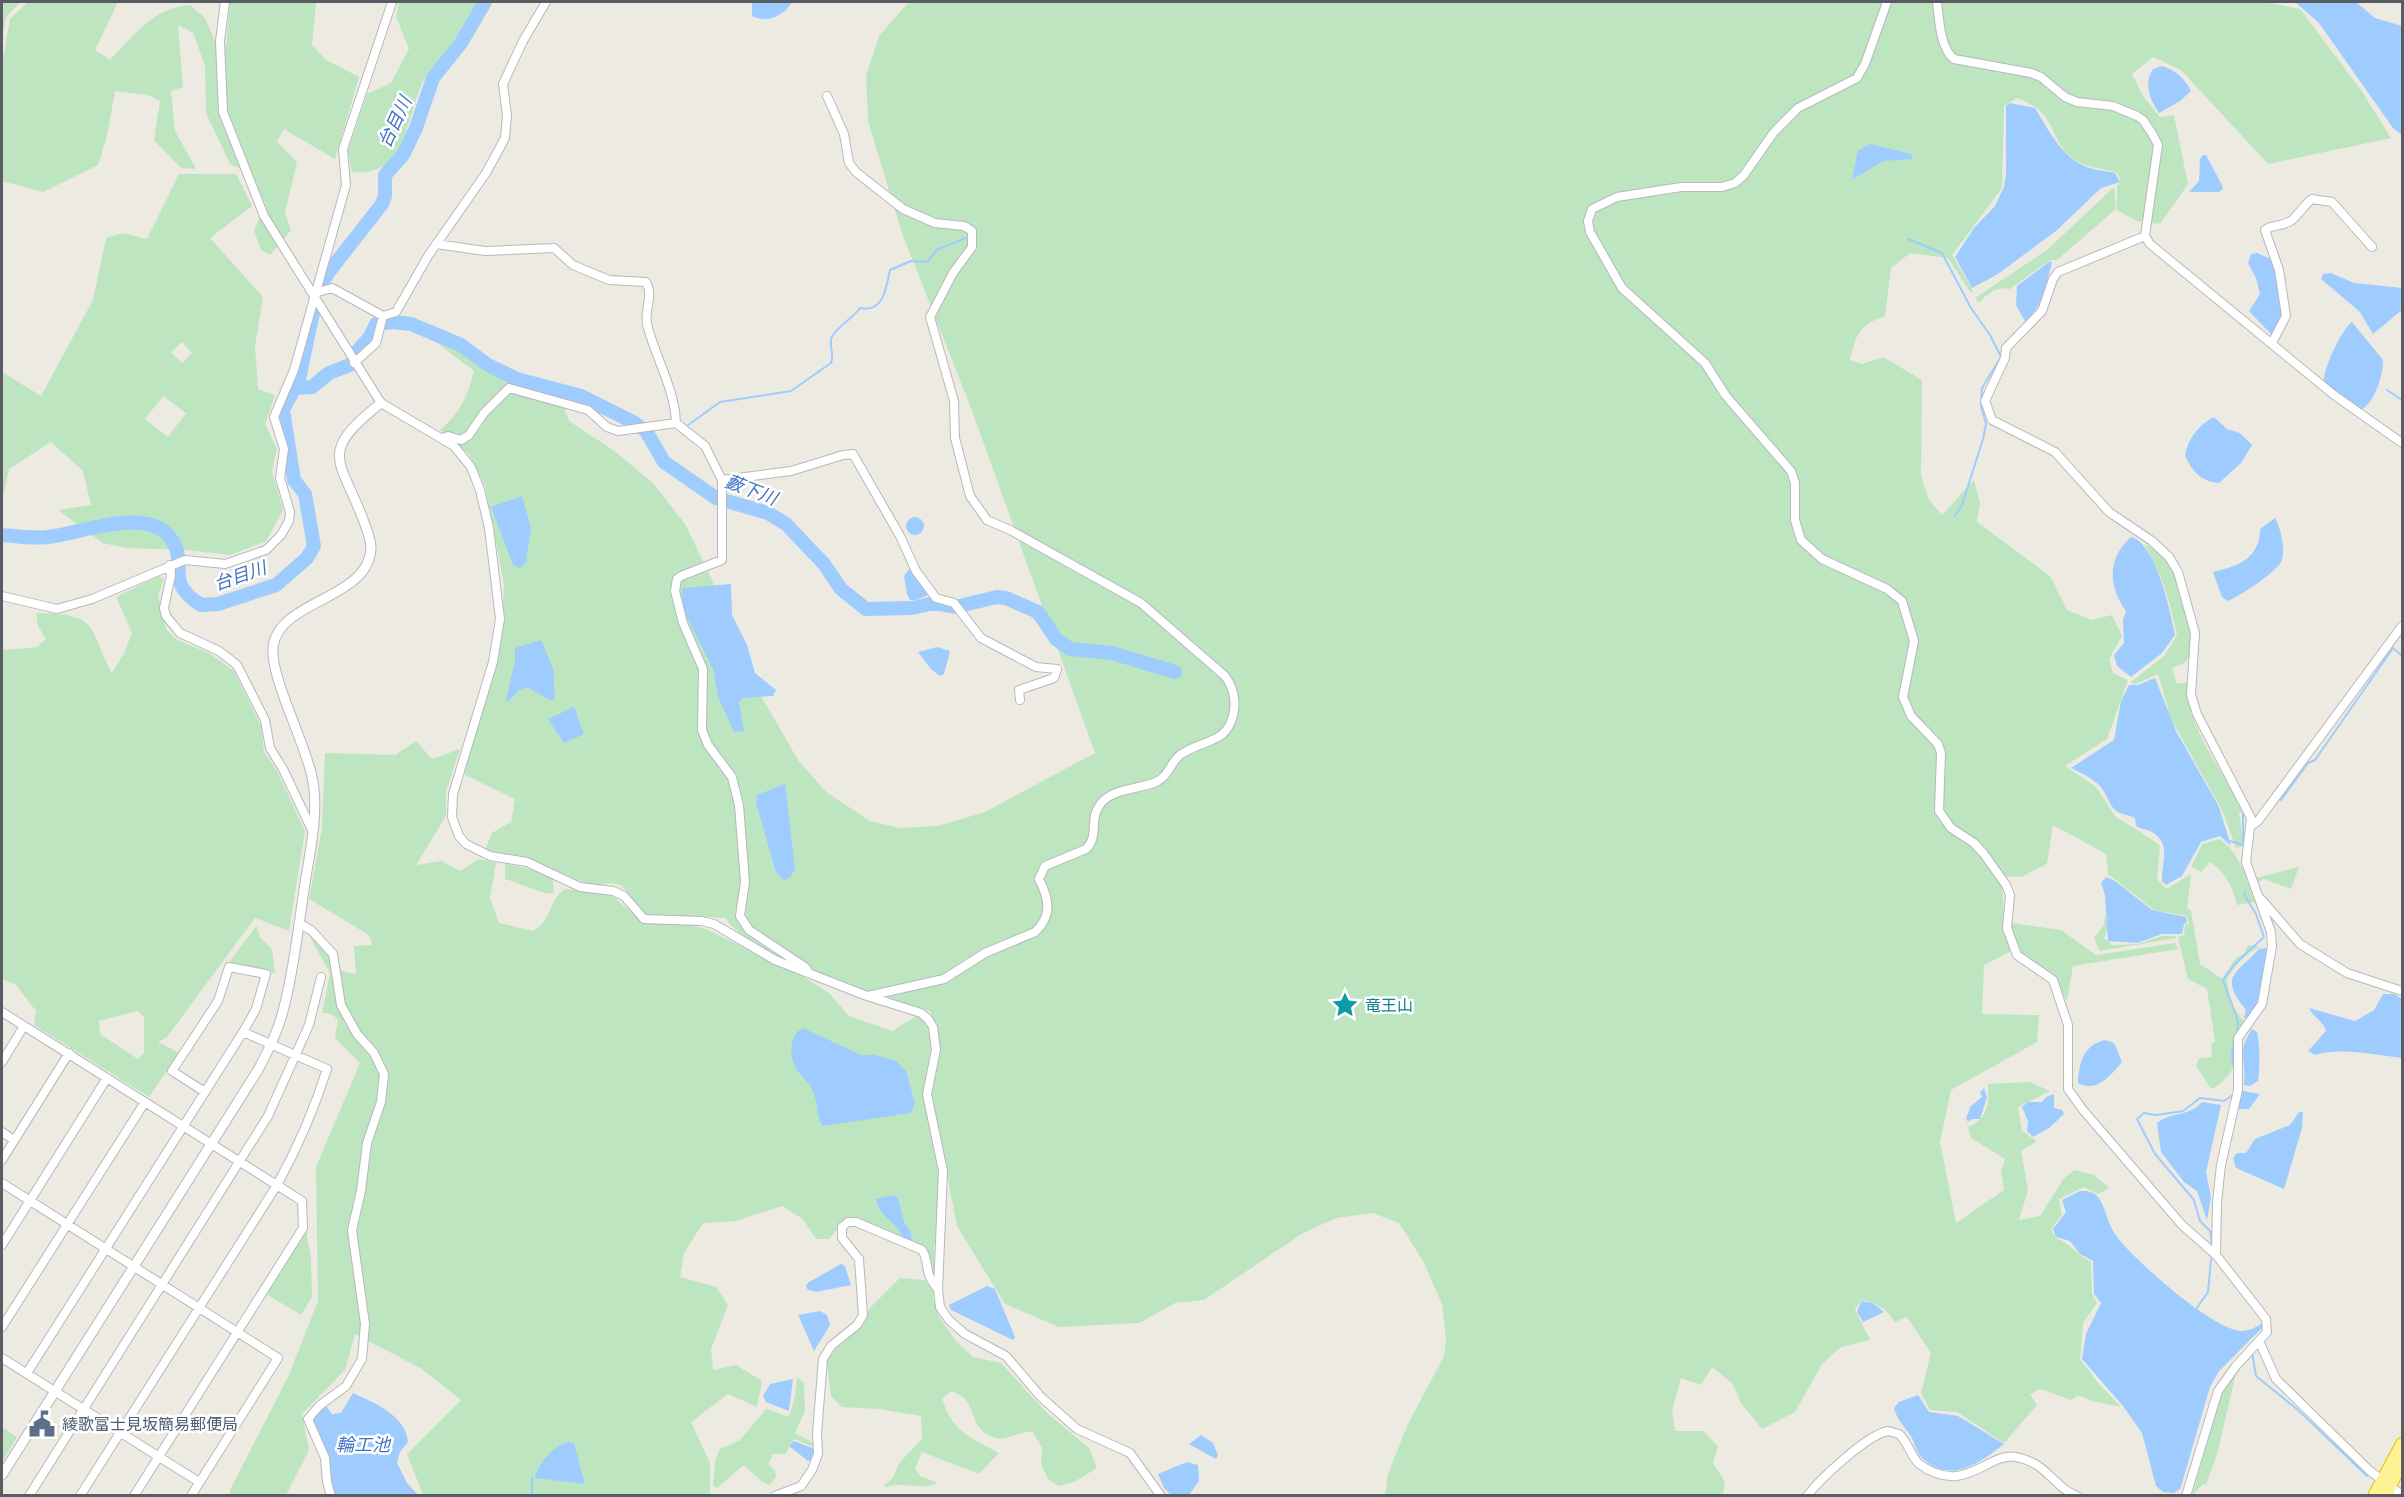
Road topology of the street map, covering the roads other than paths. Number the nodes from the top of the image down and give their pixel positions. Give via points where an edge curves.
1 (225, 2) edge
2 (392, 2) edge
3 (546, 2) edge
4 (1887, 2) edge
5 (1937, 2) edge
6 (827, 96) dead end
7 (2145, 236) junction
8 (436, 244) junction
9 (2372, 247) dead end
10 (313, 298) junction
11 (382, 320) junction
12 (2272, 343) junction
13 (354, 363) junction
14 (381, 403) junction
15 (676, 423) junction
16 (442, 438) junction
17 (2403, 443) edge
18 (722, 480) junction
19 (173, 564) junction
20 (2, 596) edge
21 (2403, 626) edge
22 (1020, 700) dead end
23 (2251, 826) junction
24 (312, 830) junction
25 (2258, 896) junction
26 (299, 923) junction
27 (810, 975) junction
28 (321, 977) dead end
29 (2403, 991) edge
30 (867, 996) junction
31 (2, 1012) edge
32 (24, 1026) junction
33 (243, 1032) junction
34 (271, 1044) junction
35 (69, 1053) junction
36 (297, 1056) junction
37 (2, 1062) edge
38 (107, 1078) junction
39 (205, 1092) junction
40 (145, 1101) junction
41 (183, 1126) junction
42 (2, 1132) edge
43 (14, 1140) junction
44 (212, 1143) junction
45 (2, 1160) edge
46 (240, 1161) junction
47 (2, 1184) edge
48 (277, 1185) junction
49 (29, 1201) junction
50 (67, 1224) junction
51 (2, 1245) edge
52 (105, 1249) junction
53 (2216, 1255) junction
54 (133, 1267) junction
55 (162, 1285) junction
56 (938, 1289) junction
57 (198, 1308) junction
58 (2, 1327) edge
59 (237, 1333) junction
60 (2259, 1341) junction
61 (2, 1358) edge
62 (27, 1373) junction
63 (55, 1391) junction
64 (84, 1409) junction
65 (120, 1432) junction
66 (2403, 1444) edge
67 (159, 1456) junction
68 (2403, 1462) edge
69 (2, 1475) edge
70 (199, 1482) junction
71 (2385, 1487) edge
72 (2403, 1494) edge
73 (29, 1496) edge
74 (80, 1496) edge
75 (134, 1496) edge
76 (191, 1496) edge
77 (331, 1496) edge
78 (774, 1496) edge
79 (1161, 1496) edge
80 (1807, 1496) edge
81 (2077, 1496) edge
82 (2186, 1496) edge
83 (2374, 1496) edge

1 - 10 street via 220,41 223,112 255,198
2 - 10 street via 343,149 346,185
3 - 8 street via 503,84 505,138 486,173
4 - 53 street via 1857,78 1798,108 1735,183 1617,197 1588,214 1590,231 1622,288 1705,363 1726,396 1791,471 1795,483 1795,520 1801,540 1822,559 1887,589 1902,601 1914,642 1904,697 1911,716 1938,744 1941,753 1939,811 1951,828 1984,854 2006,885 2010,906 2007,928 2017,955 2053,980 2068,1025 2068,1089 2182,1225
5 - 7 street via 1944,41 1954,59 2031,73 2077,102 2113,106 2142,120 2158,145
6 - 30 street via 844,134 849,163 856,172 903,209 935,223 964,226 972,231 972,247 930,317 954,401 955,438 970,496 978,510 993,524 1142,603 1225,676 1235,703 1231,723 1222,735 1179,755 1160,780 1110,795 1093,817 1091,844 1045,866 1039,876 1048,911 1035,932 985,953 944,979
7 - 12 street via 2173,265
7 - 23 street via 2058,272 2042,311 2006,348 1987,394 1986,408 1992,420 2055,452 2109,513 2169,557 2178,572 2195,633 2192,695 2197,714 2243,800
8 - 11 street via 396,312
8 - 15 street via 484,251 554,248 573,265 609,280 646,282 650,292 647,322
9 - 12 street via 2332,202 2324,200 2312,199 2291,220 2270,226 2265,231 2279,270 2286,316
10 - 11 street via 332,288
10 - 13 street
10 - 19 street via 294,370 274,417 284,449 280,478 289,521 266,550 238,561 225,564 185,560
11 - 13 street via 376,343
12 - 17 street via 2334,395
13 - 14 street
14 - 16 street
14 - 24 street via 360,419 339,452 343,478 371,548 364,569 346,586 291,620 273,646 275,670 313,780
15 - 16 street via 618,431 607,427 588,410 509,388 469,435 462,440
15 - 18 street via 705,446
16 - 27 street via 464,456 476,478 489,528 501,619 493,662 453,794 452,817 459,836 479,852 527,862 580,886 613,891 624,896 644,919 714,924 775,960
18 - 22 street via 791,471 853,454 916,571 936,598 958,607 981,638 1036,667 1057,669 1054,678 1019,690
18 - 27 street via 722,560 681,576 675,584 676,599 704,669 702,730 708,745 732,777 739,805 745,882 740,916 750,930 805,967
19 - 20 street via 92,599 57,609
19 - 24 street via 164,608 166,616 180,633 219,651 237,665 265,720 270,748
21 - 23 street
23 - 25 street via 2246,862
24 - 26 street
25 - 29 street via 2300,944 2347,973
25 - 53 street via 2272,946 2262,1004 2238,1038 2238,1090 2221,1165
26 - 34 street via 285,1006
26 - 77 street via 333,954 341,1005 384,1074 381,1102 367,1143 351,1241 365,1324 362,1359 346,1386 308,1419 325,1458
27 - 30 street
28 - 36 street
30 - 56 street via 921,1013 933,1027 936,1050 927,1094 943,1171
31 - 32 street
32 - 35 street
32 - 37 street
33 - 34 street
33 - 39 street
33 - 39 street via 256,1009 266,974 229,967 218,1001 172,1071
34 - 36 street
34 - 44 street
35 - 38 street
35 - 43 street
36 - 46 street via 268,1116
36 - 48 street via 327,1069 300,1143
38 - 40 street
38 - 49 street
39 - 41 street
40 - 41 street
40 - 50 street
41 - 44 street
41 - 52 street
42 - 43 street
43 - 45 street
44 - 46 street
44 - 54 street
46 - 48 street
46 - 55 street
47 - 49 street
48 - 57 street
48 - 59 street via 302,1202 303,1227
49 - 50 street
49 - 51 street
50 - 52 street
50 - 58 street
52 - 54 street
52 - 62 street
53 - 60 street via 2266,1318 2267,1332
54 - 55 street
54 - 63 street
55 - 57 street
55 - 64 street
56 - 78 street via 927,1276 922,1250 856,1222 842,1227 842,1238 859,1259 863,1315 823,1359 818,1454 812,1470 801,1486
56 - 79 street via 940,1307 949,1320 965,1334 1006,1356 1041,1397 1077,1429 1130,1453
57 - 59 street
57 - 65 street
59 - 67 street
59 - 70 street via 278,1359
60 - 71 street via 2276,1379
60 - 82 street via 2218,1391
61 - 62 street
62 - 63 street
63 - 64 street
63 - 69 street
64 - 65 street
64 - 73 street
65 - 67 street
65 - 74 street
66 - 71 highway
67 - 70 street
67 - 75 street
68 - 71 highway
70 - 76 street
71 - 72 street
71 - 83 highway
80 - 81 street via 1831,1470 1873,1437 1888,1431 1899,1434 1915,1459 1937,1474 1966,1478 2005,1458 2017,1457 2039,1464 2064,1489

